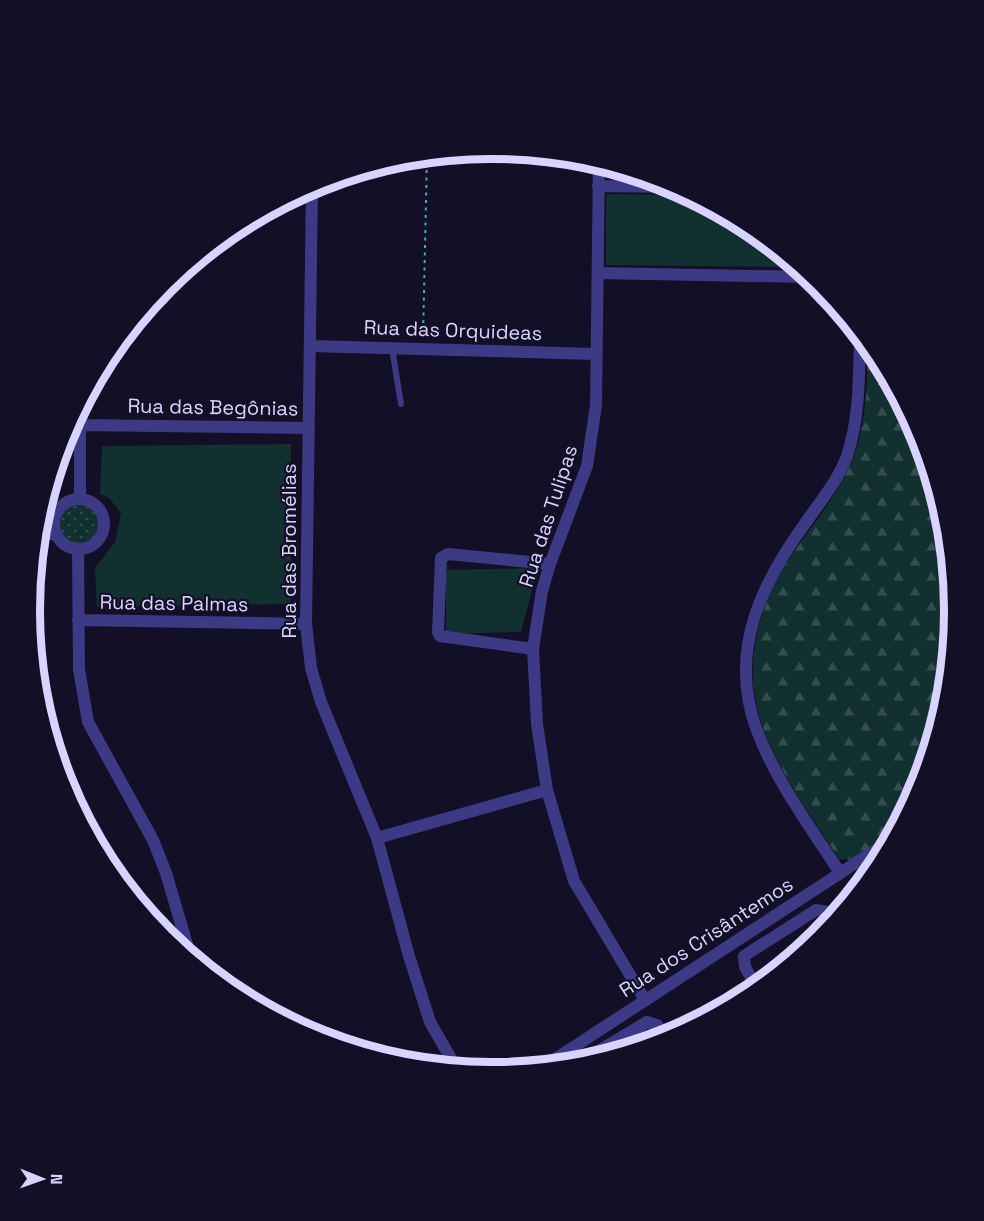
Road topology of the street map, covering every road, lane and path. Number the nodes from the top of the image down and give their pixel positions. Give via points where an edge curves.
1 (427, 164) edge
2 (598, 172) edge
3 (598, 186) junction
4 (647, 187) edge
5 (312, 196) edge
6 (598, 273) junction
7 (796, 277) edge
8 (310, 346) junction
9 (392, 347) junction
10 (422, 350) junction
11 (860, 350) edge
12 (595, 354) junction
13 (401, 404) dead end
14 (80, 425) edge
15 (80, 427) edge
16 (309, 428) junction
17 (80, 499) junction
18 (57, 511) junction
19 (52, 512) edge
20 (47, 534) edge
21 (56, 534) junction
22 (78, 549) junction
23 (550, 564) junction
24 (78, 620) junction
25 (306, 624) junction
26 (533, 650) junction
27 (547, 790) junction
28 (377, 838) junction
29 (873, 852) edge
30 (840, 873) junction
31 (827, 912) edge
32 (187, 943) edge
33 (752, 980) edge
34 (645, 1000) junction
35 (660, 1030) edge
36 (603, 1048) edge
37 (560, 1056) edge
38 (452, 1060) edge

1 - 10 path
2 - 3 street, Rua das Tulipas
3 - 4 street
3 - 6 street, Rua das Tulipas
5 - 8 street, Rua das Bromélias
6 - 7 street
6 - 12 street, Rua das Tulipas
8 - 9 street, Rua das Orquideas
8 - 16 street, Rua das Bromélias
9 - 10 street, Rua das Orquideas
9 - 13 lane
10 - 12 street, Rua das Orquideas
11 - 30 street via 859,387 847,456 761,595 750,629 747,657 747,691 766,753
12 - 23 street, Rua das Tulipas via 593,441
14 - 16 street, Rua das Begônias
15 - 17 street
16 - 25 street, Rua das Bromélias
17 - 18 street via 67,502
17 - 22 street via 96,505 103,520 100,537
18 - 19 street
18 - 21 street
20 - 21 street
21 - 22 street via 65,544
22 - 24 street
23 - 26 street, Rua das Tulipas
23 - 26 street via 448,554 441,558 440,636
24 - 25 street, Rua das Palmas
24 - 32 street via 80,677 88,722 153,840
25 - 28 street, Rua das Bromélias via 311,668 321,702
26 - 27 street, Rua das Tulipas via 537,724
27 - 28 street
27 - 34 street, Rua das Tulipas via 574,880
28 - 38 street, Rua das Bromélias via 430,1022
29 - 30 street, Rua dos Crisântemos
30 - 34 street, Rua dos Crisântemos
31 - 33 street via 816,910 744,956
34 - 37 street, Rua dos Crisântemos
35 - 36 street via 647,1022

